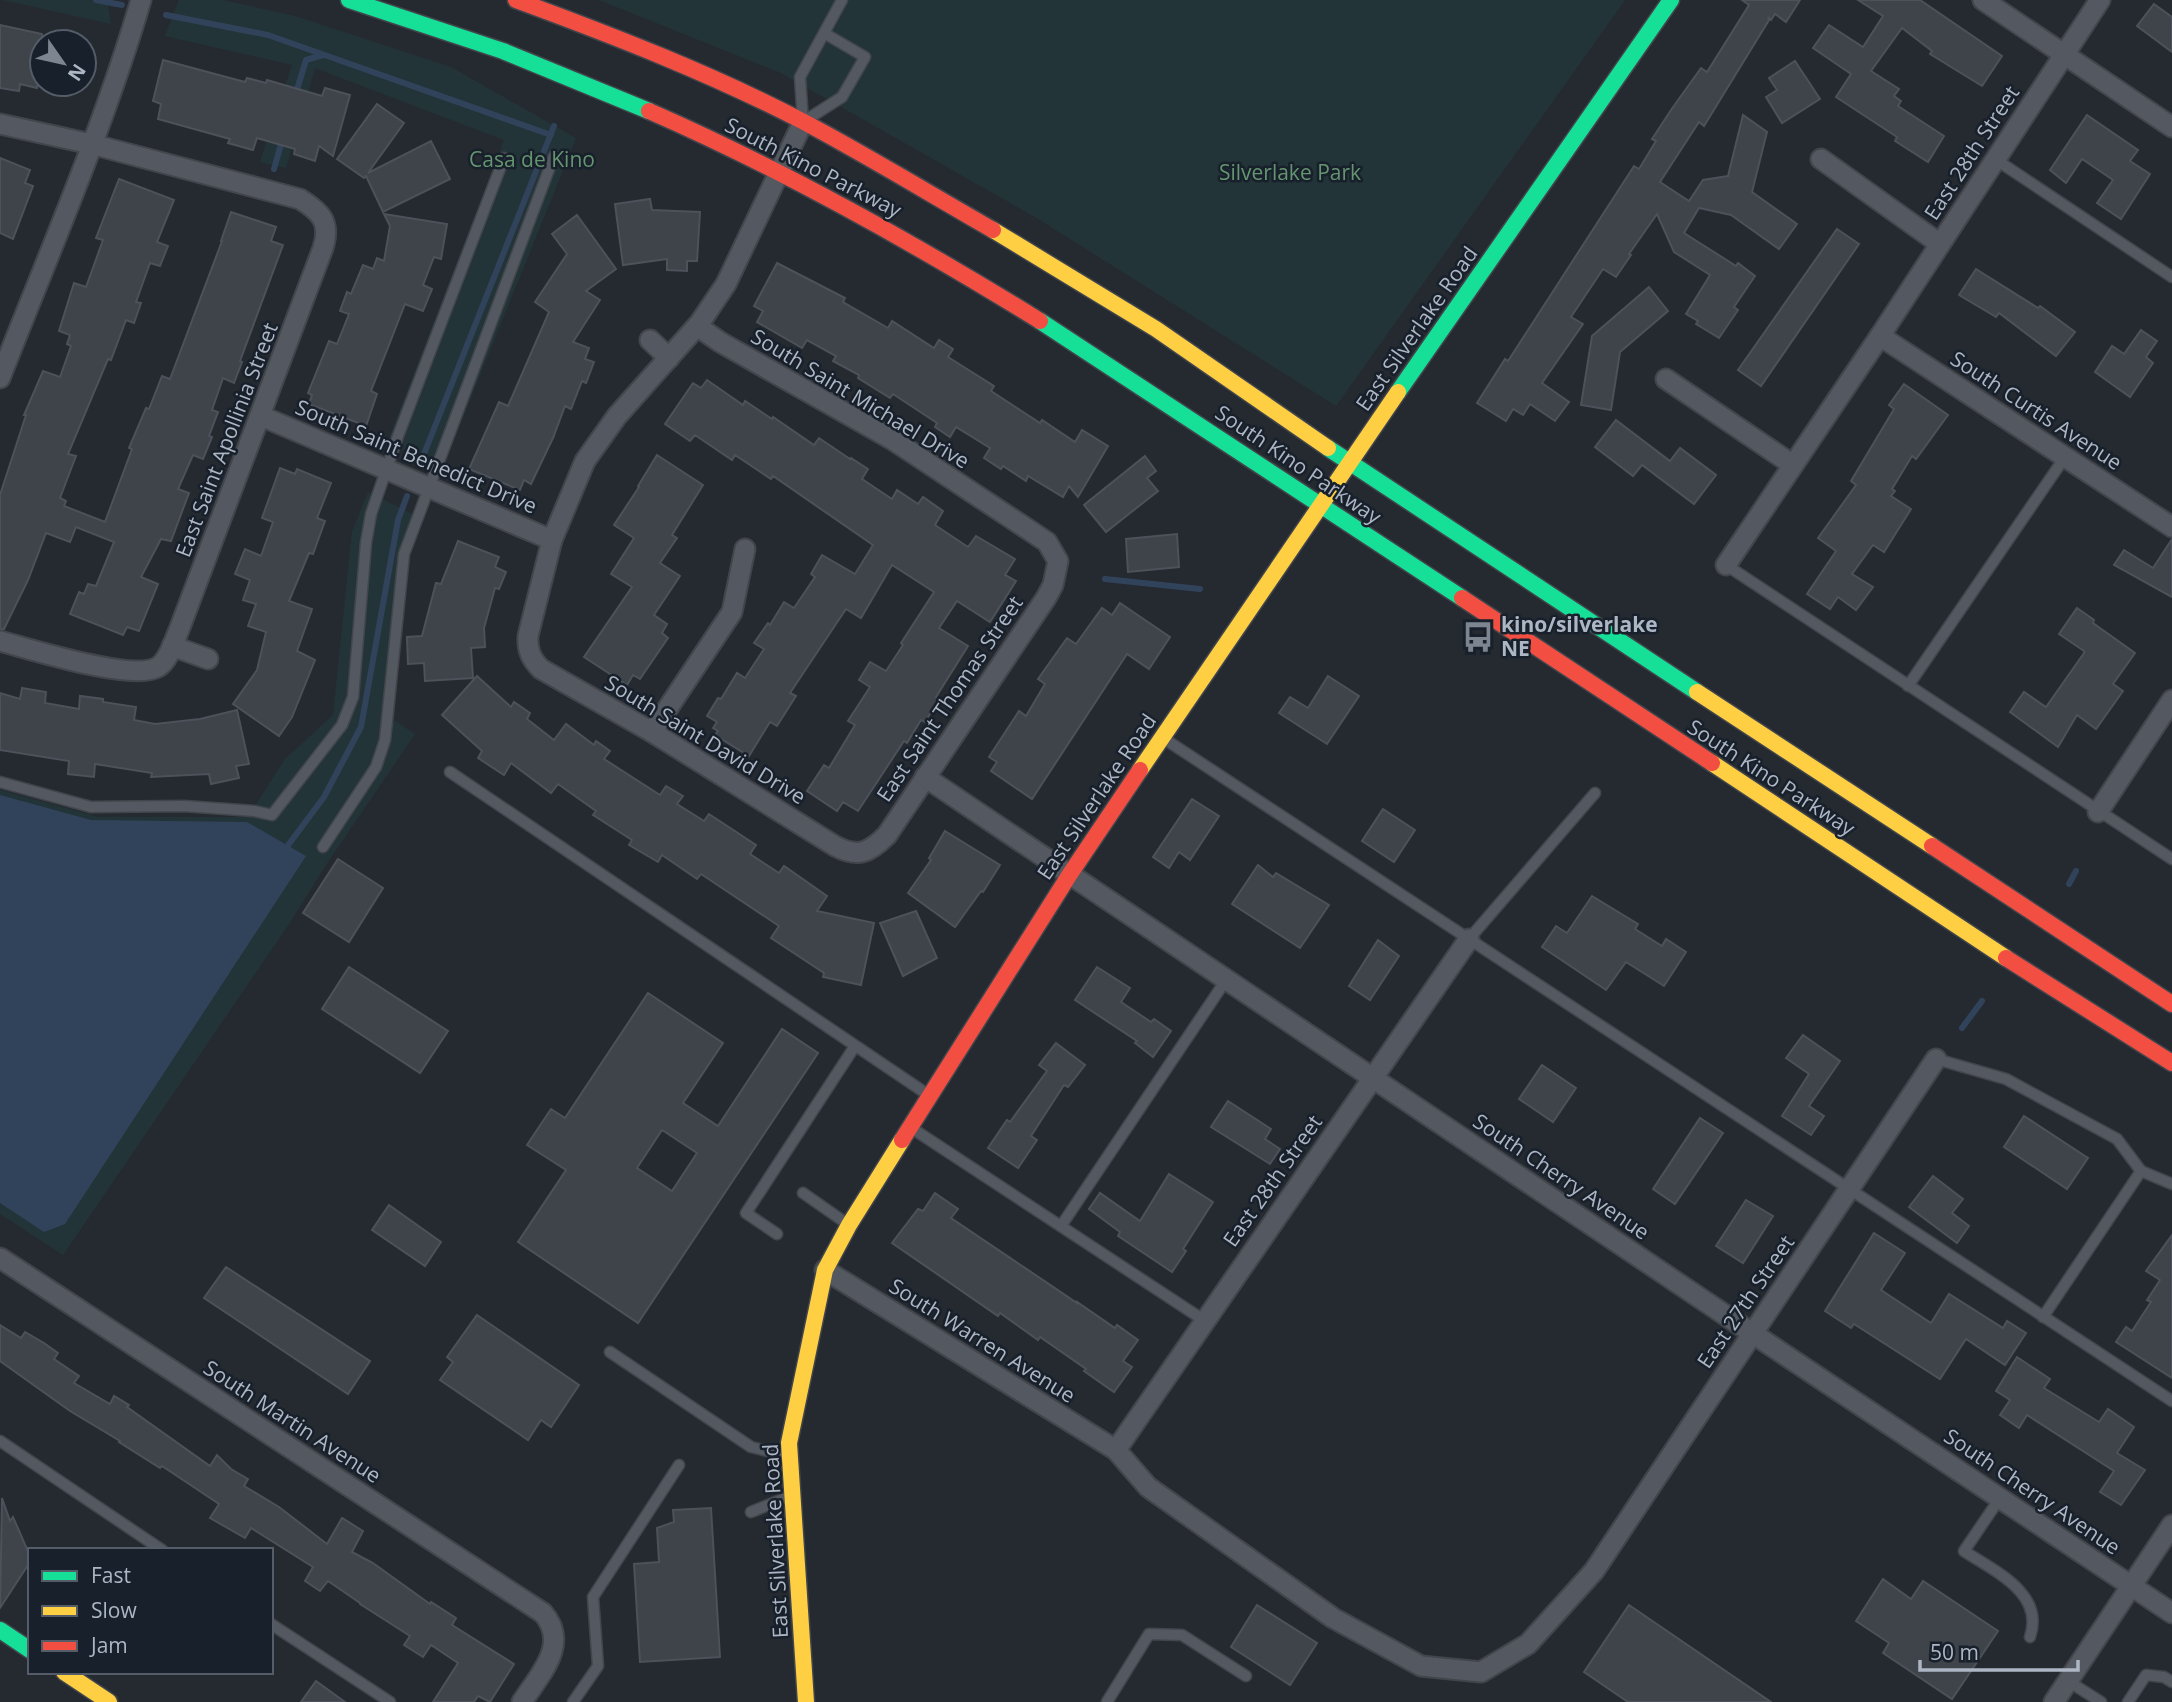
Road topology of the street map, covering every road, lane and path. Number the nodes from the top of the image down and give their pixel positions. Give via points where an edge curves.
1 (141, 0) edge
2 (349, 0) edge
3 (516, 0) edge
4 (842, 0) edge
5 (1671, 0) edge
6 (1983, 0) edge
7 (2100, 0) edge
8 (824, 33) junction
9 (2063, 54) junction
10 (803, 122) junction
11 (0, 124) edge
12 (2172, 127) edge
13 (91, 144) junction
14 (554, 156) dead end
15 (504, 158) dead end
16 (1821, 159) dead end
17 (1995, 159) junction
18 (779, 173) junction
19 (1940, 244) junction
20 (2172, 277) edge
21 (697, 326) junction
22 (1882, 334) junction
23 (650, 340) dead end
24 (668, 358) junction
25 (0, 378) edge
26 (1666, 379) dead end
27 (261, 416) junction
28 (2064, 457) junction
29 (1349, 462) junction
30 (1793, 466) junction
31 (386, 470) junction
32 (429, 488) junction
33 (1320, 505) junction
34 (2172, 527) edge
35 (552, 540) junction
36 (745, 548) dead end
37 (1063, 564) joint
38 (1726, 565) joint
39 (0, 641) edge
40 (172, 646) junction
41 (208, 659) dead end
42 (1908, 686) junction
43 (2172, 701) edge
44 (652, 732) junction
45 (1163, 737) junction
46 (450, 772) dead end
47 (925, 777) junction
48 (0, 782) edge
49 (1595, 793) dead end
50 (2098, 812) junction
51 (323, 847) dead end
52 (872, 858) joint
53 (2172, 859) edge
54 (1070, 874) junction
55 (1469, 939) junction
56 (1226, 980) junction
57 (2172, 1004) edge
58 (855, 1046) junction
59 (1936, 1059) joint
60 (2172, 1063) edge
61 (1372, 1078) junction
62 (930, 1096) junction
63 (911, 1128) junction
64 (2141, 1171) junction
65 (2172, 1184) edge
66 (1849, 1190) junction
67 (803, 1193) dead end
68 (849, 1226) junction
69 (1061, 1226) junction
70 (777, 1234) dead end
71 (0, 1258) edge
72 (825, 1270) junction
73 (2043, 1317) junction
74 (1205, 1321) junction
75 (1752, 1333) junction
76 (610, 1352) dead end
77 (2172, 1401) edge
78 (0, 1441) edge
79 (1116, 1450) junction
80 (789, 1456) junction
81 (679, 1465) dead end
82 (792, 1496) junction
83 (2000, 1498) junction
84 (751, 1512) dead end
85 (2172, 1525) edge
86 (159, 1548) edge
87 (1594, 1571) joint
88 (2132, 1586) junction
89 (2172, 1613) edge
90 (273, 1624) edge
91 (0, 1630) edge
92 (2030, 1637) dead end
93 (28, 1649) edge
94 (67, 1674) edge
95 (1246, 1676) dead end
96 (2068, 1681) junction
97 (2172, 1682) edge
98 (109, 1702) edge
99 (390, 1702) edge
100 (522, 1702) edge
101 (573, 1702) edge
102 (806, 1702) edge
103 (1107, 1702) edge
104 (2054, 1702) edge
105 (2101, 1702) edge
106 (2128, 1702) edge

1 - 13 street
2 - 18 main road, South Kino Parkway via 524,58 674,121
3 - 10 main road, South Kino Parkway via 694,70
4 - 8 lane
5 - 29 main road, East Silverlake Road
6 - 9 street
7 - 9 street, East 28th Street
8 - 10 lane via 800,77
8 - 10 lane via 865,57 842,97
9 - 12 street
9 - 17 street, East 28th Street
10 - 18 street
10 - 29 main road, South Kino Parkway via 1145,322
11 - 13 street
13 - 25 street
13 - 27 street, East Saint Apollinia Street via 300,199 329,221
14 - 32 lane
15 - 31 lane
16 - 19 street
17 - 19 street, East 28th Street
17 - 20 lane
18 - 21 street via 726,284
18 - 33 main road, South Kino Parkway via 999,294
19 - 22 street, East 28th Street
21 - 24 street
21 - 37 street, South Saint Michael Drive via 904,447 1047,542
22 - 28 street, South Curtis Avenue
22 - 30 street, East 28th Street
23 - 24 street
24 - 35 street via 585,461
26 - 30 street
27 - 31 street, South Saint Benedict Drive
27 - 40 street, East Saint Apollinia Street
28 - 34 street, South Curtis Avenue
28 - 42 lane
29 - 33 main road, East Silverlake Road
29 - 57 main road, South Kino Parkway
30 - 38 street, East 28th Street
31 - 32 street, South Saint Benedict Drive
31 - 48 lane via 366,543 353,697 342,725 272,816 184,806 91,807
32 - 35 street, South Saint Benedict Drive
32 - 51 lane via 404,554 385,740 376,766
33 - 45 main road, East Silverlake Road
33 - 60 main road, South Kino Parkway
35 - 44 street, South Saint David Drive via 527,648 541,669
36 - 44 street via 732,612
37 - 47 street, East Saint Thomas Street via 1046,598
38 - 42 lane
39 - 40 street, East Saint Apollinia Street via 145,672 159,666
40 - 41 street
42 - 50 lane
43 - 50 street
44 - 52 street, South Saint David Drive via 835,846
45 - 54 main road, East Silverlake Road
45 - 55 lane
46 - 58 lane
47 - 52 street, East Saint Thomas Street
47 - 54 street, South Cherry Avenue
49 - 55 lane
50 - 53 lane
54 - 56 street, South Cherry Avenue
54 - 62 main road, East Silverlake Road
55 - 61 street, East 28th Street
55 - 66 lane
56 - 61 street, South Cherry Avenue
56 - 69 lane
58 - 62 lane
58 - 70 lane via 746,1213
59 - 64 lane via 2006,1079 2117,1139
59 - 66 street, East 27th Street
61 - 74 street, East 28th Street
61 - 75 street, South Cherry Avenue
62 - 63 main road, East Silverlake Road
63 - 68 main road, East Silverlake Road
63 - 69 lane
64 - 65 lane
64 - 73 lane
66 - 73 lane
66 - 75 street, East 27th Street
67 - 68 lane
68 - 72 main road, East Silverlake Road
69 - 74 lane
71 - 100 street, South Martin Avenue via 542,1613 554,1629 554,1648
72 - 79 street, South Warren Avenue
72 - 80 main road, East Silverlake Road
73 - 77 lane
74 - 79 street, East 28th Street
75 - 83 street, South Cherry Avenue
75 - 87 street, East 27th Street
76 - 80 lane via 751,1447
78 - 86 lane
79 - 87 street, South Warren Avenue via 1148,1487 1333,1618 1421,1666 1481,1672 1528,1644
80 - 82 main road, East Silverlake Road
81 - 101 lane via 593,1597 598,1666
82 - 84 lane
82 - 102 main road, East Silverlake Road
83 - 88 street, South Cherry Avenue
83 - 92 lane via 1965,1551 2023,1592 2033,1618
85 - 88 street
88 - 89 street, South Cherry Avenue
88 - 96 street
90 - 99 lane
91 - 93 main road
94 - 98 main road
95 - 103 lane via 1182,1635 1149,1634
96 - 104 street
96 - 105 lane
97 - 106 lane via 2146,1675

